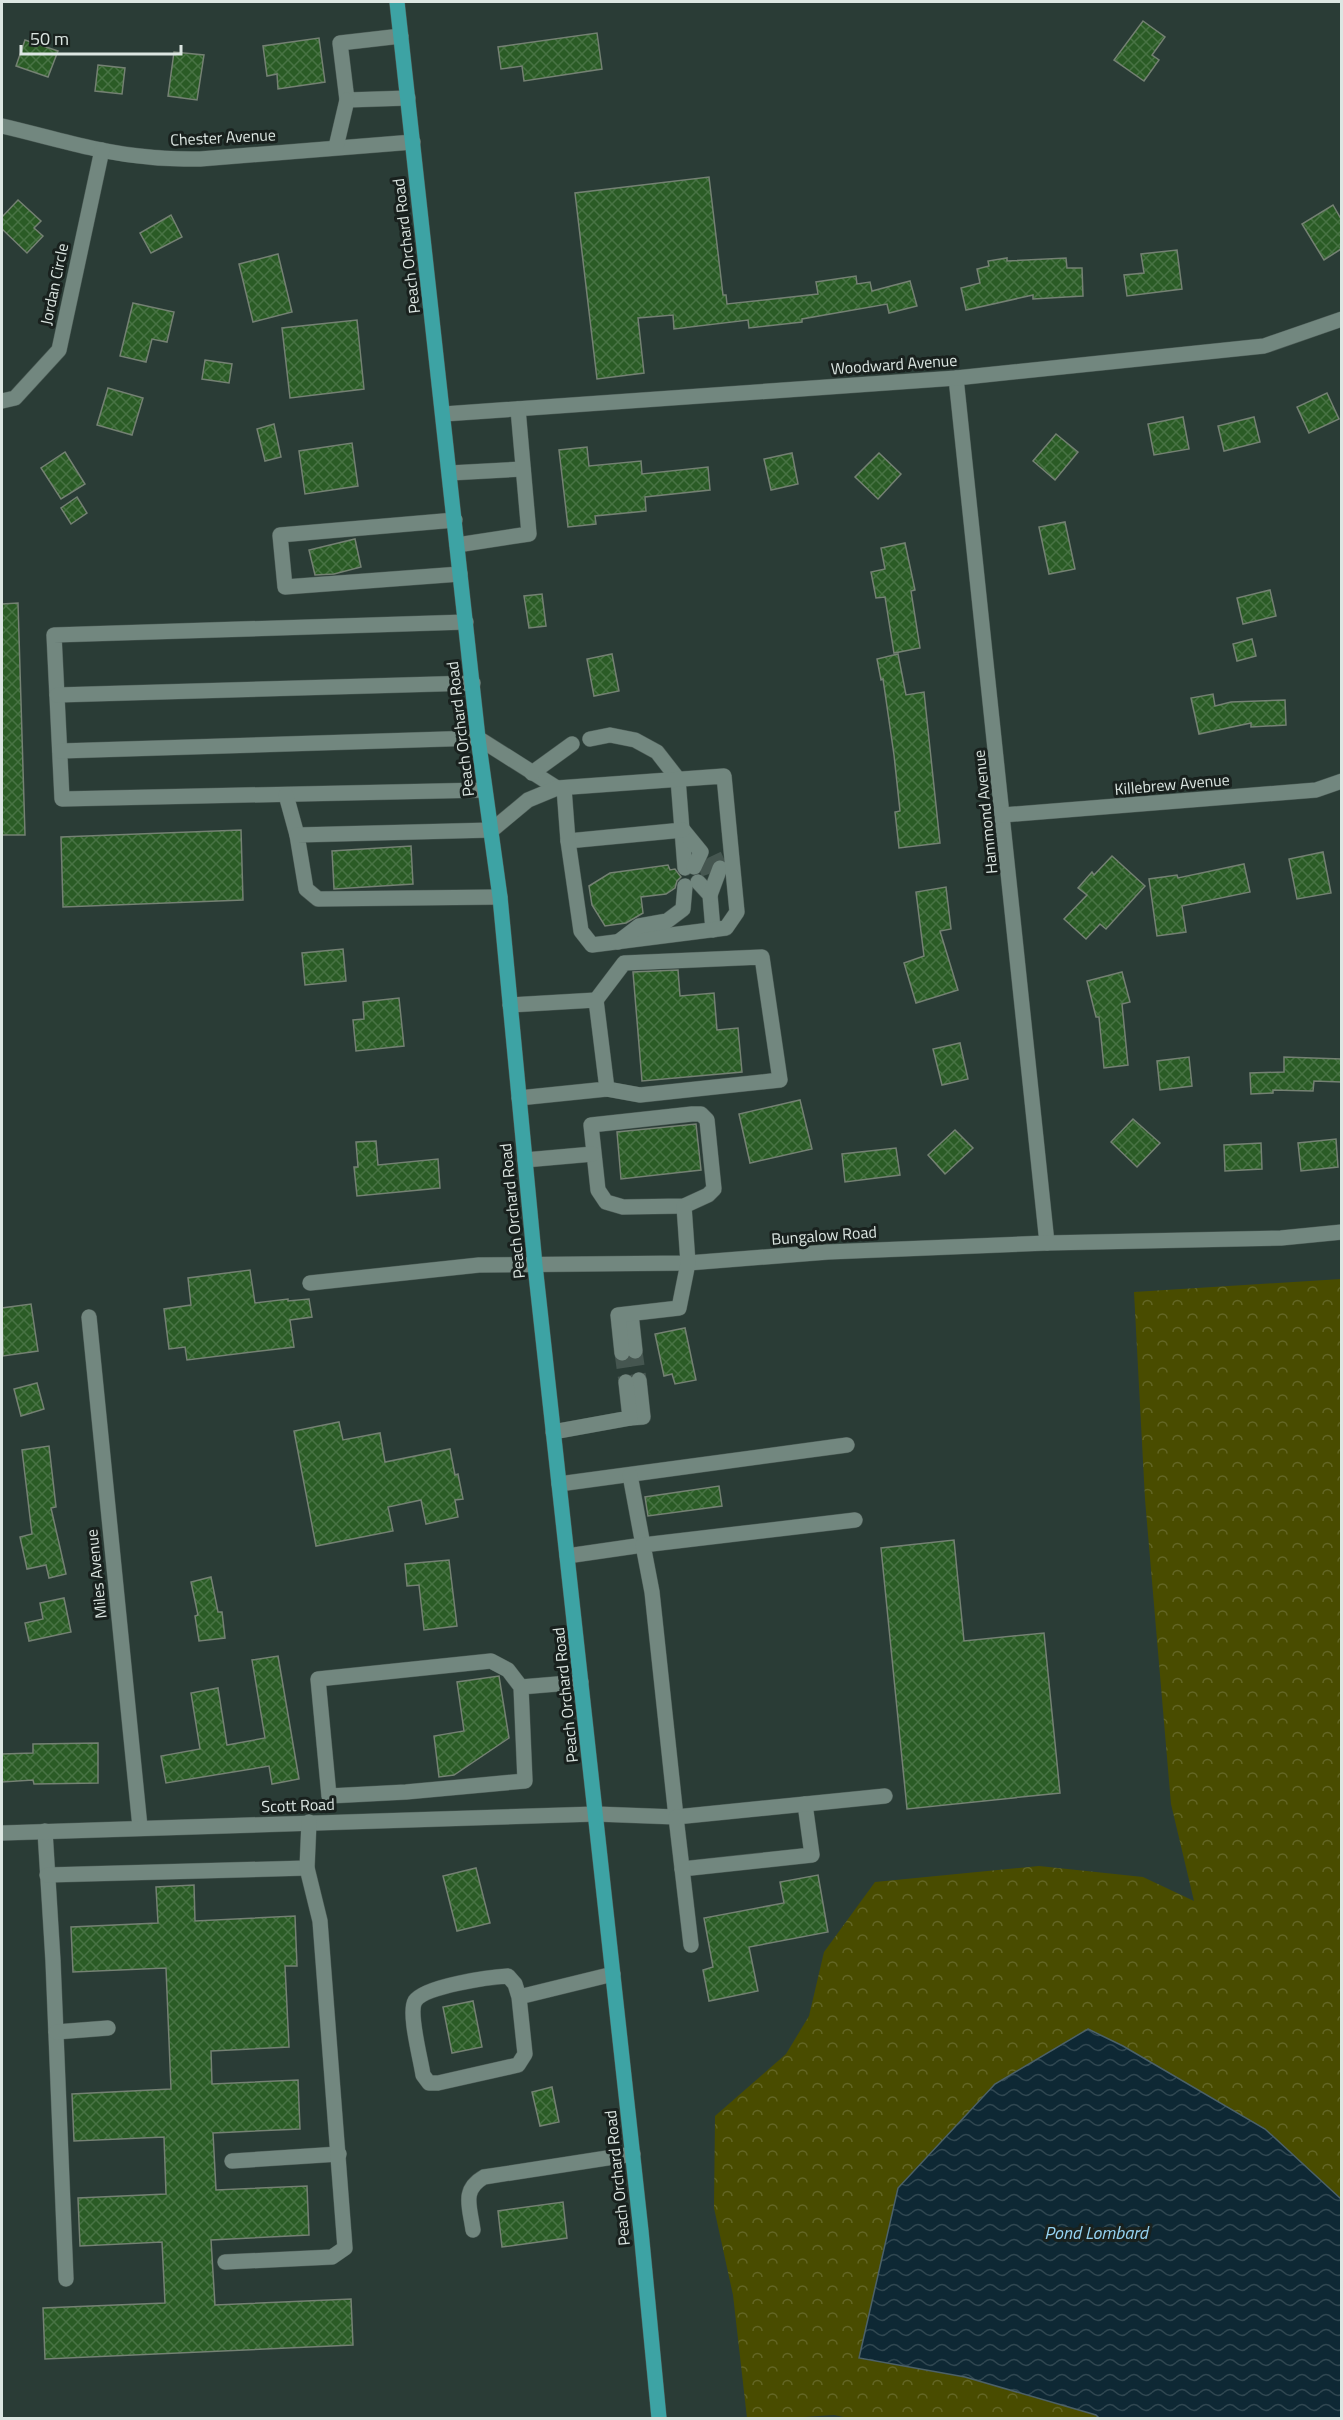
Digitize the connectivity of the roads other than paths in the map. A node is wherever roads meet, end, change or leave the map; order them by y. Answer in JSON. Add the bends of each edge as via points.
{"nodes":[{"id":1,"x":397,"y":2,"type":"edge"},
{"id":2,"x":401,"y":36,"type":"junction"},
{"id":3,"x":408,"y":98,"type":"junction"},
{"id":4,"x":347,"y":100,"type":"junction"},
{"id":5,"x":2,"y":126,"type":"edge"},
{"id":6,"x":413,"y":142,"type":"junction"},
{"id":7,"x":336,"y":147,"type":"junction"},
{"id":8,"x":102,"y":150,"type":"junction"},
{"id":9,"x":1341,"y":319,"type":"edge"},
{"id":10,"x":956,"y":378,"type":"junction"},
{"id":11,"x":2,"y":401,"type":"edge"},
{"id":12,"x":518,"y":409,"type":"junction"},
{"id":13,"x":444,"y":414,"type":"junction"},
{"id":14,"x":523,"y":469,"type":"junction"},
{"id":15,"x":450,"y":473,"type":"junction"},
{"id":16,"x":455,"y":520,"type":"junction"},
{"id":17,"x":457,"y":545,"type":"junction"},
{"id":18,"x":460,"y":574,"type":"junction"},
{"id":19,"x":466,"y":622,"type":"junction"},
{"id":20,"x":473,"y":683,"type":"junction"},
{"id":21,"x":57,"y":695,"type":"junction"},
{"id":22,"x":478,"y":738,"type":"junction"},
{"id":23,"x":590,"y":739,"type":"dead end"},
{"id":24,"x":572,"y":744,"type":"dead end"},
{"id":25,"x":60,"y":751,"type":"junction"},
{"id":26,"x":532,"y":773,"type":"junction"},
{"id":27,"x":678,"y":779,"type":"junction"},
{"id":28,"x":1341,"y":781,"type":"edge"},
{"id":29,"x":560,"y":788,"type":"junction"},
{"id":30,"x":484,"y":790,"type":"junction"},
{"id":31,"x":286,"y":795,"type":"junction"},
{"id":32,"x":1003,"y":815,"type":"junction"},
{"id":33,"x":492,"y":830,"type":"junction"},
{"id":34,"x":683,"y":830,"type":"junction"},
{"id":35,"x":297,"y":835,"type":"junction"},
{"id":36,"x":568,"y":841,"type":"junction"},
{"id":37,"x":701,"y":868,"type":"junction"},
{"id":38,"x":500,"y":897,"type":"junction"},
{"id":39,"x":713,"y":930,"type":"junction"},
{"id":40,"x":618,"y":942,"type":"junction"},
{"id":41,"x":596,"y":1000,"type":"junction"},
{"id":42,"x":510,"y":1005,"type":"junction"},
{"id":43,"x":607,"y":1089,"type":"junction"},
{"id":44,"x":519,"y":1098,"type":"junction"},
{"id":45,"x":593,"y":1154,"type":"junction"},
{"id":46,"x":525,"y":1160,"type":"junction"},
{"id":47,"x":684,"y":1206,"type":"junction"},
{"id":48,"x":1341,"y":1232,"type":"edge"},
{"id":49,"x":1047,"y":1243,"type":"junction"},
{"id":50,"x":687,"y":1263,"type":"junction"},
{"id":51,"x":535,"y":1265,"type":"junction"},
{"id":52,"x":310,"y":1283,"type":"dead end"},
{"id":53,"x":89,"y":1317,"type":"dead end"},
{"id":54,"x":629,"y":1352,"type":"tunnel mouth"},
{"id":55,"x":632,"y":1381,"type":"tunnel mouth"},
{"id":56,"x":553,"y":1432,"type":"junction"},
{"id":57,"x":847,"y":1445,"type":"dead end"},
{"id":58,"x":630,"y":1475,"type":"junction"},
{"id":59,"x":559,"y":1484,"type":"junction"},
{"id":60,"x":855,"y":1520,"type":"dead end"},
{"id":61,"x":643,"y":1545,"type":"junction"},
{"id":62,"x":567,"y":1557,"type":"junction"},
{"id":63,"x":581,"y":1682,"type":"junction"},
{"id":64,"x":520,"y":1688,"type":"junction"},
{"id":65,"x":406,"y":1792,"type":"junction"},
{"id":66,"x":885,"y":1796,"type":"dead end"},
{"id":67,"x":806,"y":1804,"type":"junction"},
{"id":68,"x":596,"y":1814,"type":"junction"},
{"id":69,"x":676,"y":1817,"type":"junction"},
{"id":70,"x":408,"y":1820,"type":"junction"},
{"id":71,"x":309,"y":1822,"type":"junction"},
{"id":72,"x":140,"y":1827,"type":"junction"},
{"id":73,"x":45,"y":1831,"type":"junction"},
{"id":74,"x":2,"y":1833,"type":"edge"},
{"id":75,"x":307,"y":1868,"type":"junction"},
{"id":76,"x":682,"y":1869,"type":"junction"},
{"id":77,"x":47,"y":1875,"type":"junction"},
{"id":78,"x":691,"y":1946,"type":"dead end"},
{"id":79,"x":613,"y":1974,"type":"junction"},
{"id":80,"x":519,"y":1997,"type":"junction"},
{"id":81,"x":108,"y":2028,"type":"dead end"},
{"id":82,"x":56,"y":2032,"type":"junction"},
{"id":83,"x":339,"y":2154,"type":"junction"},
{"id":84,"x":633,"y":2154,"type":"junction"},
{"id":85,"x":232,"y":2161,"type":"dead end"},
{"id":86,"x":472,"y":2230,"type":"dead end"},
{"id":87,"x":225,"y":2262,"type":"dead end"},
{"id":88,"x":66,"y":2279,"type":"dead end"},
{"id":89,"x":659,"y":2418,"type":"edge"}],
"edges":[{"from":1,"to":2,"type":"main road","name":"Peach Orchard Road"},
{"from":2,"to":3,"type":"main road","name":"Peach Orchard Road"},
{"from":2,"to":4,"type":"street","via":[[340,43]]},
{"from":3,"to":4,"type":"street"},
{"from":3,"to":6,"type":"main road","name":"Peach Orchard Road"},
{"from":4,"to":7,"type":"street"},
{"from":5,"to":8,"type":"street","name":"Chester Avenue"},
{"from":6,"to":7,"type":"street","name":"Chester Avenue"},
{"from":6,"to":13,"type":"main road","name":"Peach Orchard Road"},
{"from":7,"to":8,"type":"street","name":"Chester Avenue","via":[[200,159]]},
{"from":8,"to":11,"type":"street","name":"Jordan Circle","via":[[59,350],[15,398]]},
{"from":9,"to":10,"type":"street","name":"Woodward Avenue","via":[[1264,346]]},
{"from":10,"to":12,"type":"street","name":"Woodward Avenue"},
{"from":10,"to":32,"type":"street","name":"Hammond Avenue"},
{"from":12,"to":13,"type":"street","name":"Woodward Avenue"},
{"from":12,"to":14,"type":"street"},
{"from":13,"to":15,"type":"main road","name":"Peach Orchard Road"},
{"from":14,"to":15,"type":"street"},
{"from":14,"to":17,"type":"street","via":[[530,534]]},
{"from":15,"to":16,"type":"main road","name":"Peach Orchard Road"},
{"from":16,"to":17,"type":"main road","name":"Peach Orchard Road"},
{"from":16,"to":18,"type":"street","via":[[279,535],[285,587]]},
{"from":17,"to":18,"type":"main road","name":"Peach Orchard Road"},
{"from":18,"to":19,"type":"main road","name":"Peach Orchard Road"},
{"from":19,"to":20,"type":"main road","name":"Peach Orchard Road"},
{"from":19,"to":21,"type":"street","via":[[54,635]]},
{"from":20,"to":21,"type":"street"},
{"from":20,"to":22,"type":"main road","name":"Peach Orchard Road"},
{"from":21,"to":25,"type":"street"},
{"from":22,"to":25,"type":"street"},
{"from":22,"to":26,"type":"street"},
{"from":22,"to":30,"type":"main road","name":"Peach Orchard Road"},
{"from":23,"to":27,"type":"street","via":[[610,735],[635,740],[657,752]]},
{"from":24,"to":26,"type":"street"},
{"from":25,"to":31,"type":"street","via":[[62,799]]},
{"from":26,"to":29,"type":"street"},
{"from":27,"to":29,"type":"street"},
{"from":27,"to":34,"type":"street"},
{"from":27,"to":39,"type":"street","via":[[724,776],[737,912],[726,928]]},
{"from":28,"to":32,"type":"street","name":"Killebrew Avenue","via":[[1316,790]]},
{"from":29,"to":33,"type":"street","via":[[528,800]]},
{"from":29,"to":36,"type":"street"},
{"from":30,"to":31,"type":"street"},
{"from":30,"to":33,"type":"main road","name":"Peach Orchard Road"},
{"from":31,"to":35,"type":"street"},
{"from":32,"to":49,"type":"street","name":"Hammond Avenue"},
{"from":33,"to":35,"type":"street"},
{"from":33,"to":38,"type":"main road","name":"Peach Orchard Road"},
{"from":34,"to":36,"type":"street"},
{"from":34,"to":37,"type":"street"},
{"from":34,"to":37,"type":"street"},
{"from":35,"to":38,"type":"street","via":[[306,889],[318,899]]},
{"from":36,"to":40,"type":"street","via":[[581,932],[592,945]]},
{"from":37,"to":39,"type":"street","via":[[710,895]]},
{"from":37,"to":40,"type":"street","via":[[683,909],[667,921],[639,926]]},
{"from":38,"to":42,"type":"main road","name":"Peach Orchard Road"},
{"from":39,"to":40,"type":"street"},
{"from":41,"to":42,"type":"street"},
{"from":41,"to":43,"type":"street"},
{"from":41,"to":43,"type":"street","via":[[624,963],[762,957],[780,1080],[640,1095]]},
{"from":42,"to":44,"type":"main road","name":"Peach Orchard Road"},
{"from":43,"to":44,"type":"street"},
{"from":44,"to":46,"type":"main road","name":"Peach Orchard Road"},
{"from":45,"to":46,"type":"street"},
{"from":45,"to":47,"type":"street","via":[[598,1190],[606,1202],[623,1207]]},
{"from":45,"to":47,"type":"street","via":[[591,1125],[701,1114],[707,1120],[714,1189]]},
{"from":46,"to":51,"type":"main road","name":"Peach Orchard Road"},
{"from":47,"to":50,"type":"street"},
{"from":48,"to":49,"type":"street","name":"Bungalow Road","via":[[1281,1238]]},
{"from":49,"to":50,"type":"street","name":"Bungalow Road","via":[[828,1252]]},
{"from":50,"to":51,"type":"street","name":"Bungalow Road"},
{"from":50,"to":54,"type":"street","via":[[679,1308],[618,1315]]},
{"from":51,"to":52,"type":"street","name":"Bungalow Road","via":[[479,1265]]},
{"from":51,"to":56,"type":"main road","name":"Peach Orchard Road"},
{"from":53,"to":72,"type":"street","name":"Miles Avenue"},
{"from":55,"to":56,"type":"street","via":[[643,1417]]},
{"from":56,"to":59,"type":"main road","name":"Peach Orchard Road"},
{"from":57,"to":58,"type":"street"},
{"from":58,"to":59,"type":"street"},
{"from":58,"to":61,"type":"street"},
{"from":59,"to":62,"type":"main road","name":"Peach Orchard Road"},
{"from":60,"to":61,"type":"street"},
{"from":61,"to":62,"type":"street"},
{"from":61,"to":69,"type":"street","via":[[652,1592]]},
{"from":62,"to":63,"type":"main road","name":"Peach Orchard Road"},
{"from":63,"to":64,"type":"street"},
{"from":63,"to":68,"type":"main road","name":"Peach Orchard Road"},
{"from":64,"to":65,"type":"street","via":[[525,1781]]},
{"from":64,"to":65,"type":"street","via":[[508,1670],[491,1661],[318,1679],[329,1796]]},
{"from":65,"to":70,"type":"street"},
{"from":66,"to":67,"type":"street","name":"Scott Road"},
{"from":67,"to":69,"type":"street","name":"Scott Road"},
{"from":67,"to":76,"type":"street","via":[[812,1855]]},
{"from":68,"to":69,"type":"street","name":"Scott Road"},
{"from":68,"to":70,"type":"street","name":"Scott Road"},
{"from":68,"to":79,"type":"main road","name":"Peach Orchard Road"},
{"from":69,"to":76,"type":"street"},
{"from":70,"to":71,"type":"street","name":"Scott Road"},
{"from":71,"to":72,"type":"street","name":"Scott Road"},
{"from":71,"to":75,"type":"street"},
{"from":72,"to":73,"type":"street","name":"Scott Road"},
{"from":73,"to":74,"type":"street","name":"Scott Road"},
{"from":73,"to":77,"type":"street"},
{"from":75,"to":77,"type":"street"},
{"from":75,"to":83,"type":"street","via":[[320,1921]]},
{"from":76,"to":78,"type":"street"},
{"from":77,"to":82,"type":"street"},
{"from":79,"to":80,"type":"street"},
{"from":79,"to":84,"type":"main road","name":"Peach Orchard Road"},
{"from":80,"to":80,"type":"street","via":[[508,1976],[495,1976],[426,1992],[415,2002],[413,2013],[423,2075],[429,2083],[518,2065],[525,2054]]},
{"from":81,"to":82,"type":"street"},
{"from":82,"to":88,"type":"street"},
{"from":83,"to":85,"type":"street"},
{"from":83,"to":87,"type":"street","via":[[345,2248],[332,2257]]},
{"from":84,"to":86,"type":"street","via":[[484,2177],[473,2183],[468,2193]]},
{"from":84,"to":89,"type":"main road","name":"Peach Orchard Road"}]}
